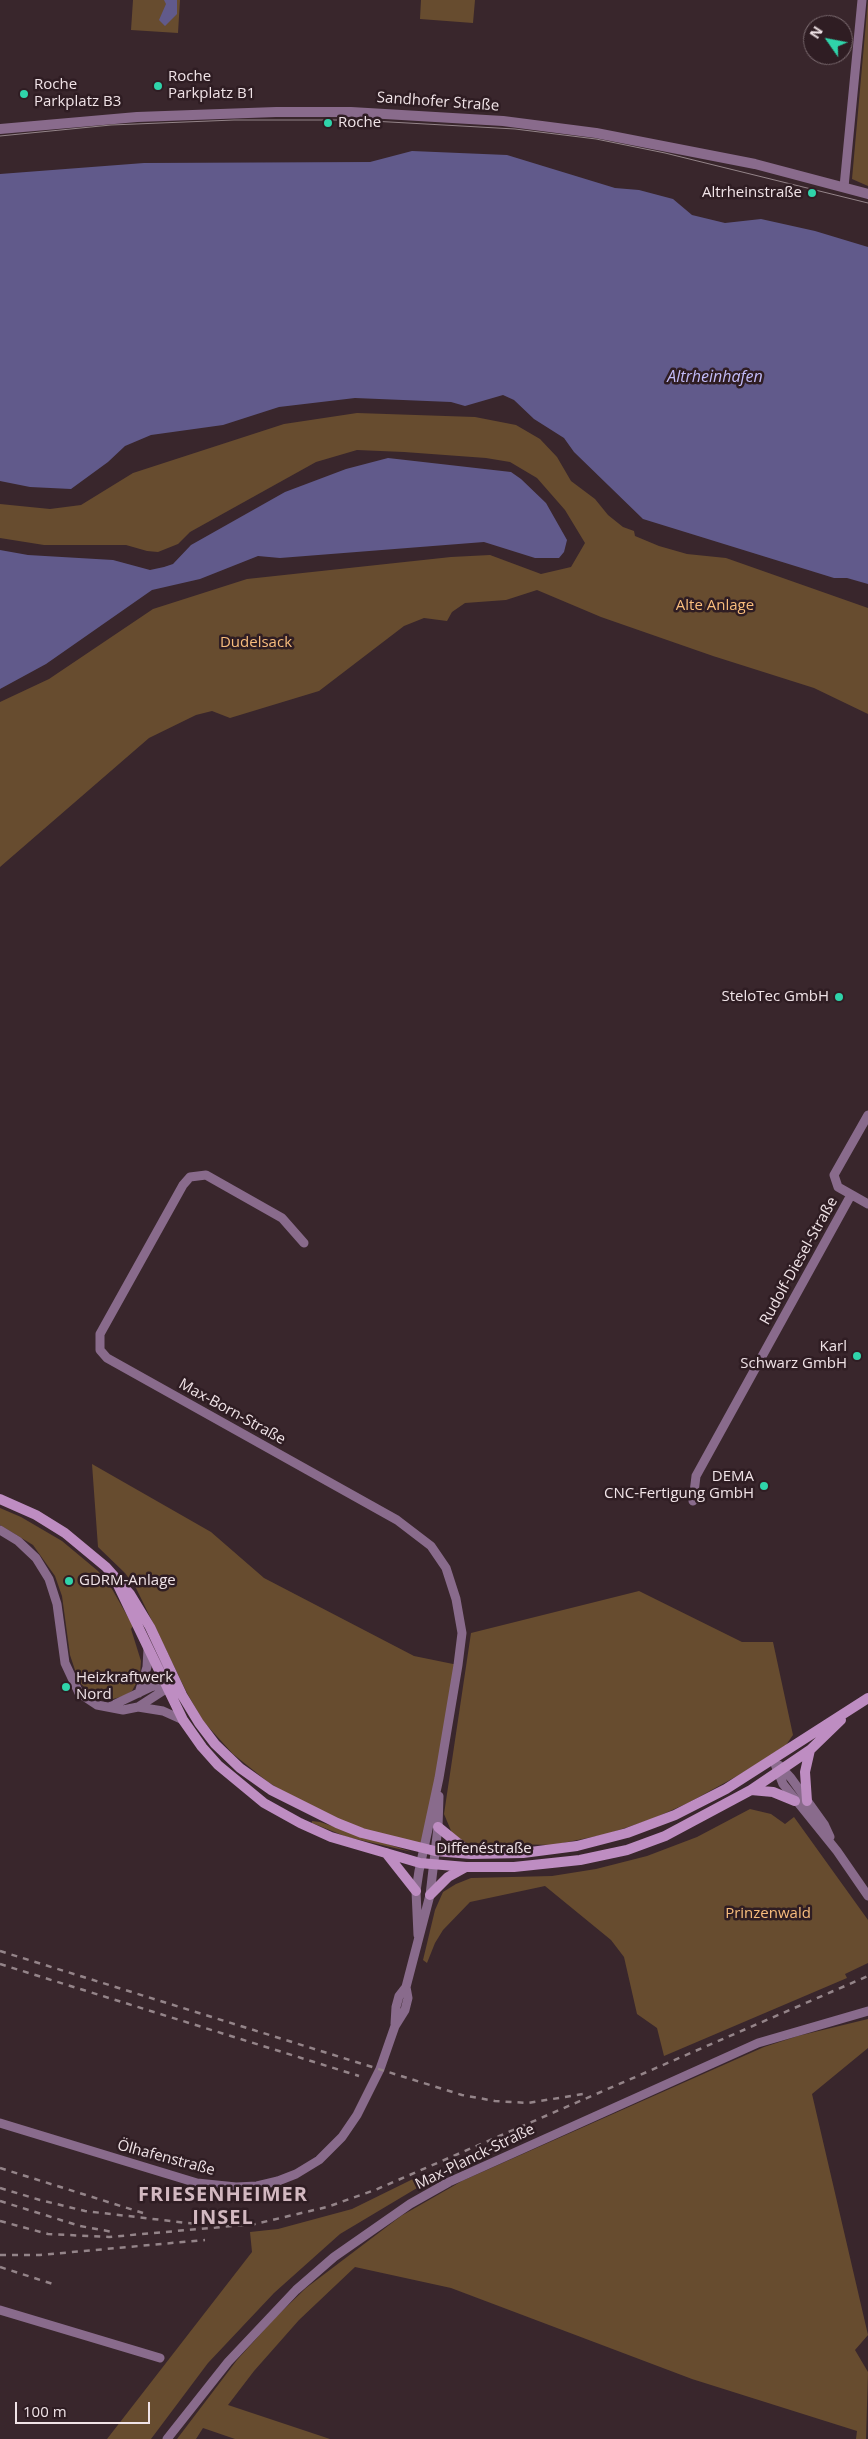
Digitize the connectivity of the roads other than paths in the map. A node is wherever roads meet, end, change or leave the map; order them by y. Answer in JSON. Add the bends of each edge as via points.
{"nodes":[{"id":1,"x":862,"y":0,"type":"edge"},
{"id":2,"x":0,"y":129,"type":"edge"},
{"id":3,"x":844,"y":187,"type":"junction"},
{"id":4,"x":868,"y":194,"type":"edge"},
{"id":5,"x":868,"y":1115,"type":"edge"},
{"id":6,"x":851,"y":1194,"type":"junction"},
{"id":7,"x":868,"y":1204,"type":"edge"},
{"id":8,"x":304,"y":1243,"type":"dead end"},
{"id":9,"x":0,"y":1499,"type":"edge"},
{"id":10,"x":693,"y":1501,"type":"dead end"},
{"id":11,"x":0,"y":1530,"type":"edge"},
{"id":12,"x":117,"y":1582,"type":"junction"},
{"id":13,"x":148,"y":1649,"type":"junction"},
{"id":14,"x":176,"y":1682,"type":"junction"},
{"id":15,"x":165,"y":1686,"type":"junction"},
{"id":16,"x":139,"y":1693,"type":"junction"},
{"id":17,"x":868,"y":1698,"type":"edge"},
{"id":18,"x":108,"y":1707,"type":"junction"},
{"id":19,"x":138,"y":1707,"type":"junction"},
{"id":20,"x":852,"y":1709,"type":"junction"},
{"id":21,"x":183,"y":1720,"type":"junction"},
{"id":22,"x":810,"y":1750,"type":"junction"},
{"id":23,"x":773,"y":1759,"type":"junction"},
{"id":24,"x":780,"y":1770,"type":"junction"},
{"id":25,"x":439,"y":1778,"type":"junction"},
{"id":26,"x":751,"y":1790,"type":"junction"},
{"id":27,"x":795,"y":1801,"type":"junction"},
{"id":28,"x":807,"y":1801,"type":"junction"},
{"id":29,"x":438,"y":1827,"type":"junction"},
{"id":30,"x":424,"y":1848,"type":"junction"},
{"id":31,"x":435,"y":1851,"type":"junction"},
{"id":32,"x":837,"y":1851,"type":"junction"},
{"id":33,"x":385,"y":1852,"type":"junction"},
{"id":34,"x":471,"y":1854,"type":"junction"},
{"id":35,"x":420,"y":1863,"type":"junction"},
{"id":36,"x":434,"y":1864,"type":"junction"},
{"id":37,"x":466,"y":1866,"type":"junction"},
{"id":38,"x":416,"y":1891,"type":"junction"},
{"id":39,"x":430,"y":1895,"type":"junction"},
{"id":40,"x":868,"y":1896,"type":"edge"},
{"id":41,"x":418,"y":1935,"type":"junction"},
{"id":42,"x":868,"y":2011,"type":"edge"},
{"id":43,"x":0,"y":2123,"type":"edge"},
{"id":44,"x":0,"y":2310,"type":"edge"},
{"id":45,"x":160,"y":2358,"type":"dead end"},
{"id":46,"x":167,"y":2439,"type":"edge"}],
"edges":[{"from":1,"to":3,"type":"street"},
{"from":2,"to":3,"type":"street","name":"Sandhofer Straße","via":[[137,117],[276,112],[422,116],[596,133],[755,164]]},
{"from":3,"to":4,"type":"street","name":"Sandhofer Straße"},
{"from":5,"to":6,"type":"street","name":"Rudolf-Diesel-Straße","via":[[834,1175],[838,1187]]},
{"from":6,"to":7,"type":"street","name":"Rudolf-Diesel-Straße"},
{"from":6,"to":10,"type":"street","name":"Rudolf-Diesel-Straße","via":[[696,1476]]},
{"from":8,"to":25,"type":"street","name":"Max-Born-Straße","via":[[274,1213],[206,1175],[190,1177],[100,1334],[100,1350],[107,1358],[397,1520],[436,1553],[448,1574],[462,1633]]},
{"from":9,"to":12,"type":"main road","name":"Diffenéstraße","via":[[36,1515],[65,1533],[106,1567]]},
{"from":11,"to":18,"type":"street","via":[[36,1558],[50,1579],[57,1604],[65,1664],[72,1682],[87,1700]]},
{"from":12,"to":13,"type":"main road","name":"Diffenéstraße"},
{"from":12,"to":14,"type":"main road","name":"Diffenéstraße","via":[[130,1594],[150,1627]]},
{"from":13,"to":15,"type":"main road","name":"Diffenéstraße"},
{"from":13,"to":16,"type":"street","via":[[147,1667]]},
{"from":14,"to":15,"type":"street"},
{"from":14,"to":30,"type":"main road","name":"Diffenéstraße","via":[[215,1744],[240,1768],[271,1790],[336,1824]]},
{"from":15,"to":16,"type":"street"},
{"from":15,"to":19,"type":"street"},
{"from":15,"to":21,"type":"main road","name":"Diffenéstraße"},
{"from":16,"to":18,"type":"street"},
{"from":17,"to":20,"type":"main road","name":"Diffenéstraße"},
{"from":18,"to":19,"type":"street","via":[[123,1710]]},
{"from":19,"to":21,"type":"street","via":[[163,1711]]},
{"from":20,"to":22,"type":"main road","name":"Diffenéstraße"},
{"from":20,"to":23,"type":"main road","name":"Diffenéstraße"},
{"from":21,"to":33,"type":"main road","name":"Diffenéstraße","via":[[218,1764],[264,1802],[331,1837]]},
{"from":22,"to":24,"type":"main road","name":"Diffenéstraße"},
{"from":22,"to":28,"type":"main road","via":[[805,1772]]},
{"from":23,"to":24,"type":"street"},
{"from":23,"to":34,"type":"main road","name":"Diffenéstraße","via":[[726,1789],[675,1815],[627,1833],[577,1846],[523,1853]]},
{"from":24,"to":26,"type":"main road","name":"Diffenéstraße"},
{"from":24,"to":27,"type":"street","via":[[783,1784]]},
{"from":24,"to":28,"type":"street"},
{"from":25,"to":29,"type":"street","name":"Max-Born-Straße"},
{"from":25,"to":30,"type":"street","name":"Max-Born-Straße"},
{"from":26,"to":27,"type":"main road","via":[[773,1792]]},
{"from":26,"to":37,"type":"main road","name":"Diffenéstraße","via":[[665,1836],[627,1850],[580,1860],[514,1867]]},
{"from":27,"to":32,"type":"street"},
{"from":28,"to":32,"type":"street","via":[[824,1824]]},
{"from":29,"to":31,"type":"street","name":"Max-Born-Straße"},
{"from":29,"to":34,"type":"main road"},
{"from":30,"to":31,"type":"main road","name":"Diffenéstraße"},
{"from":30,"to":35,"type":"street","name":"Ölhafenstraße"},
{"from":31,"to":34,"type":"main road","name":"Diffenéstraße"},
{"from":31,"to":36,"type":"street","name":"Max-Born-Straße"},
{"from":32,"to":40,"type":"street"},
{"from":33,"to":35,"type":"main road","name":"Diffenéstraße"},
{"from":33,"to":38,"type":"main road"},
{"from":35,"to":36,"type":"main road","name":"Diffenéstraße"},
{"from":35,"to":38,"type":"street","name":"Ölhafenstraße"},
{"from":36,"to":37,"type":"main road","name":"Diffenéstraße"},
{"from":36,"to":39,"type":"street","name":"Ölhafenstraße"},
{"from":37,"to":39,"type":"main road","via":[[448,1877]]},
{"from":38,"to":41,"type":"street","name":"Ölhafenstraße"},
{"from":39,"to":41,"type":"street","name":"Ölhafenstraße"},
{"from":41,"to":43,"type":"street","name":"Ölhafenstraße","via":[[406,1988],[399,1996],[395,2026],[368,2095],[342,2137],[319,2160],[296,2174],[257,2186],[197,2183]]},
{"from":42,"to":46,"type":"street","name":"Max-Planck-Straße","via":[[758,2043],[449,2182],[410,2204],[334,2257],[296,2290],[228,2362]]},
{"from":44,"to":45,"type":"street"}]}
